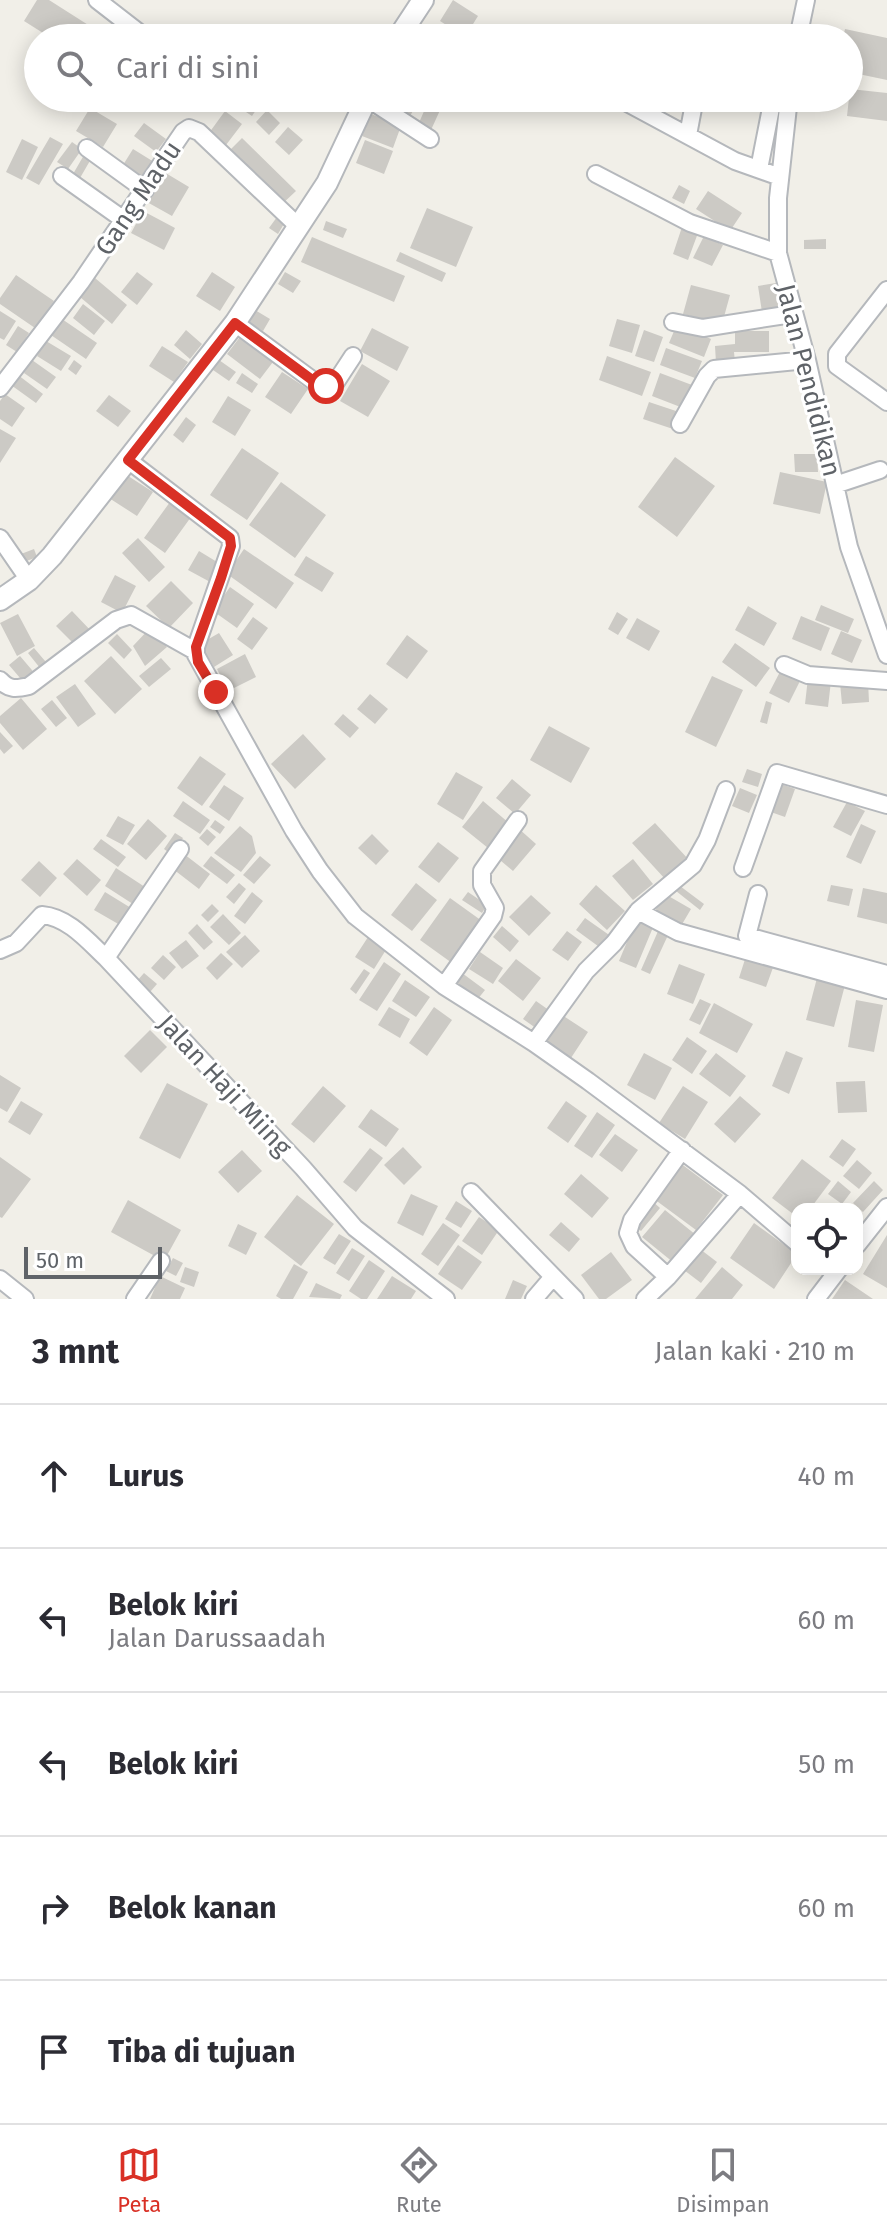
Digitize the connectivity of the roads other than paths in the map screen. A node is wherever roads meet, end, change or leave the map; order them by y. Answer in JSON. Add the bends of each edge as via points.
{"nodes":[{"id":1,"x":97,"y":0,"type":"edge"},
{"id":2,"x":423,"y":0,"type":"edge"},
{"id":3,"x":806,"y":0,"type":"edge"},
{"id":4,"x":128,"y":24,"type":"edge"},
{"id":5,"x":407,"y":24,"type":"edge"},
{"id":6,"x":801,"y":24,"type":"edge"},
{"id":7,"x":360,"y":112,"type":"edge"},
{"id":8,"x":389,"y":112,"type":"edge"},
{"id":9,"x":648,"y":112,"type":"edge"},
{"id":10,"x":692,"y":112,"type":"edge"},
{"id":11,"x":770,"y":112,"type":"edge"},
{"id":12,"x":787,"y":112,"type":"edge"},
{"id":13,"x":688,"y":135,"type":"junction"},
{"id":14,"x":430,"y":139,"type":"dead end"},
{"id":15,"x":87,"y":148,"type":"dead end"},
{"id":16,"x":759,"y":169,"type":"junction"},
{"id":17,"x":596,"y":174,"type":"dead end"},
{"id":18,"x":62,"y":176,"type":"dead end"},
{"id":19,"x":780,"y":177,"type":"junction"},
{"id":20,"x":145,"y":190,"type":"junction"},
{"id":21,"x":124,"y":220,"type":"junction"},
{"id":22,"x":299,"y":227,"type":"junction"},
{"id":23,"x":778,"y":253,"type":"junction"},
{"id":24,"x":887,"y":290,"type":"edge"},
{"id":25,"x":792,"y":314,"type":"junction"},
{"id":26,"x":673,"y":322,"type":"dead end"},
{"id":27,"x":235,"y":323,"type":"junction"},
{"id":28,"x":353,"y":356,"type":"dead end"},
{"id":29,"x":807,"y":360,"type":"junction"},
{"id":30,"x":0,"y":388,"type":"edge"},
{"id":31,"x":887,"y":402,"type":"edge"},
{"id":32,"x":680,"y":424,"type":"dead end"},
{"id":33,"x":128,"y":460,"type":"junction"},
{"id":34,"x":884,"y":461,"type":"edge"},
{"id":35,"x":835,"y":485,"type":"junction"},
{"id":36,"x":0,"y":538,"type":"edge"},
{"id":37,"x":29,"y":580,"type":"junction"},
{"id":38,"x":0,"y":600,"type":"edge"},
{"id":39,"x":884,"y":633,"type":"edge"},
{"id":40,"x":195,"y":651,"type":"junction"},
{"id":41,"x":887,"y":655,"type":"edge"},
{"id":42,"x":784,"y":665,"type":"dead end"},
{"id":43,"x":0,"y":680,"type":"edge"},
{"id":44,"x":887,"y":681,"type":"edge"},
{"id":45,"x":726,"y":790,"type":"dead end"},
{"id":46,"x":887,"y":805,"type":"edge"},
{"id":47,"x":518,"y":820,"type":"dead end"},
{"id":48,"x":180,"y":849,"type":"dead end"},
{"id":49,"x":743,"y":868,"type":"dead end"},
{"id":50,"x":758,"y":894,"type":"dead end"},
{"id":51,"x":638,"y":911,"type":"junction"},
{"id":52,"x":0,"y":950,"type":"edge"},
{"id":53,"x":106,"y":958,"type":"junction"},
{"id":54,"x":887,"y":974,"type":"edge"},
{"id":55,"x":444,"y":986,"type":"junction"},
{"id":56,"x":887,"y":990,"type":"edge"},
{"id":57,"x":534,"y":1043,"type":"junction"},
{"id":58,"x":682,"y":1150,"type":"junction"},
{"id":59,"x":471,"y":1192,"type":"dead end"},
{"id":60,"x":740,"y":1194,"type":"junction"},
{"id":61,"x":887,"y":1207,"type":"edge"},
{"id":62,"x":863,"y":1237,"type":"edge"},
{"id":63,"x":791,"y":1238,"type":"edge"},
{"id":64,"x":161,"y":1261,"type":"dead end"},
{"id":65,"x":831,"y":1275,"type":"edge"},
{"id":66,"x":668,"y":1277,"type":"junction"},
{"id":67,"x":552,"y":1278,"type":"junction"},
{"id":68,"x":0,"y":1279,"type":"edge"},
{"id":69,"x":25,"y":1299,"type":"edge"},
{"id":70,"x":135,"y":1299,"type":"edge"},
{"id":71,"x":446,"y":1299,"type":"edge"},
{"id":72,"x":534,"y":1299,"type":"edge"},
{"id":73,"x":575,"y":1299,"type":"edge"},
{"id":74,"x":645,"y":1299,"type":"edge"},
{"id":75,"x":816,"y":1299,"type":"edge"}],
"edges":[{"from":1,"to":4,"type":"street"},
{"from":2,"to":5,"type":"street"},
{"from":3,"to":6,"type":"street"},
{"from":7,"to":22,"type":"street"},
{"from":8,"to":14,"type":"street"},
{"from":9,"to":13,"type":"street"},
{"from":10,"to":13,"type":"street"},
{"from":11,"to":16,"type":"street"},
{"from":12,"to":19,"type":"street","name":"Jalan Pendidikan"},
{"from":13,"to":16,"type":"street"},
{"from":15,"to":20,"type":"street"},
{"from":16,"to":19,"type":"street"},
{"from":17,"to":23,"type":"street","via":[[681,219]]},
{"from":18,"to":21,"type":"street"},
{"from":19,"to":23,"type":"street","name":"Jalan Pendidikan"},
{"from":20,"to":21,"type":"street","name":"Gang Madu"},
{"from":20,"to":22,"type":"street","name":"Gang Madu","via":[[189,128]]},
{"from":21,"to":30,"type":"street","name":"Gang Madu"},
{"from":22,"to":27,"type":"street"},
{"from":23,"to":25,"type":"street","name":"Jalan Pendidikan"},
{"from":24,"to":31,"type":"street","via":[[837,354],[837,366]]},
{"from":25,"to":26,"type":"street","via":[[703,328]]},
{"from":25,"to":29,"type":"street","name":"Jalan Pendidikan"},
{"from":27,"to":28,"type":"street","via":[[326,386],[339,380]]},
{"from":27,"to":33,"type":"street"},
{"from":29,"to":32,"type":"street","via":[[714,369]]},
{"from":29,"to":35,"type":"street","name":"Jalan Pendidikan"},
{"from":33,"to":37,"type":"street"},
{"from":33,"to":40,"type":"street","via":[[230,538]]},
{"from":34,"to":35,"type":"street"},
{"from":35,"to":39,"type":"street","name":"Jalan Pendidikan","via":[[849,547]]},
{"from":36,"to":37,"type":"street"},
{"from":37,"to":38,"type":"street"},
{"from":39,"to":41,"type":"street","name":"Jalan Pendidikan"},
{"from":40,"to":43,"type":"street","via":[[131,615],[116,620],[29,686],[15,689]]},
{"from":40,"to":55,"type":"street","via":[[320,871],[364,923]]},
{"from":42,"to":44,"type":"street","via":[[808,675]]},
{"from":45,"to":51,"type":"street","via":[[693,865]]},
{"from":46,"to":49,"type":"street","via":[[777,773]]},
{"from":47,"to":55,"type":"street","via":[[482,871],[493,916]]},
{"from":48,"to":53,"type":"street"},
{"from":50,"to":54,"type":"street","via":[[747,936]]},
{"from":51,"to":56,"type":"street","via":[[678,932]]},
{"from":51,"to":57,"type":"street"},
{"from":52,"to":53,"type":"street","name":"Jalan Haji Miing","via":[[16,943],[42,915],[77,930]]},
{"from":53,"to":71,"type":"street","name":"Jalan Haji Miing","via":[[355,1228]]},
{"from":55,"to":57,"type":"street"},
{"from":57,"to":58,"type":"street"},
{"from":58,"to":60,"type":"street"},
{"from":58,"to":66,"type":"street","via":[[628,1233],[634,1246]]},
{"from":59,"to":67,"type":"street"},
{"from":60,"to":63,"type":"street"},
{"from":60,"to":66,"type":"street"},
{"from":61,"to":62,"type":"street"},
{"from":64,"to":70,"type":"street"},
{"from":65,"to":75,"type":"street"},
{"from":66,"to":74,"type":"street"},
{"from":67,"to":72,"type":"street"},
{"from":67,"to":73,"type":"street"},
{"from":68,"to":69,"type":"street"}]}
